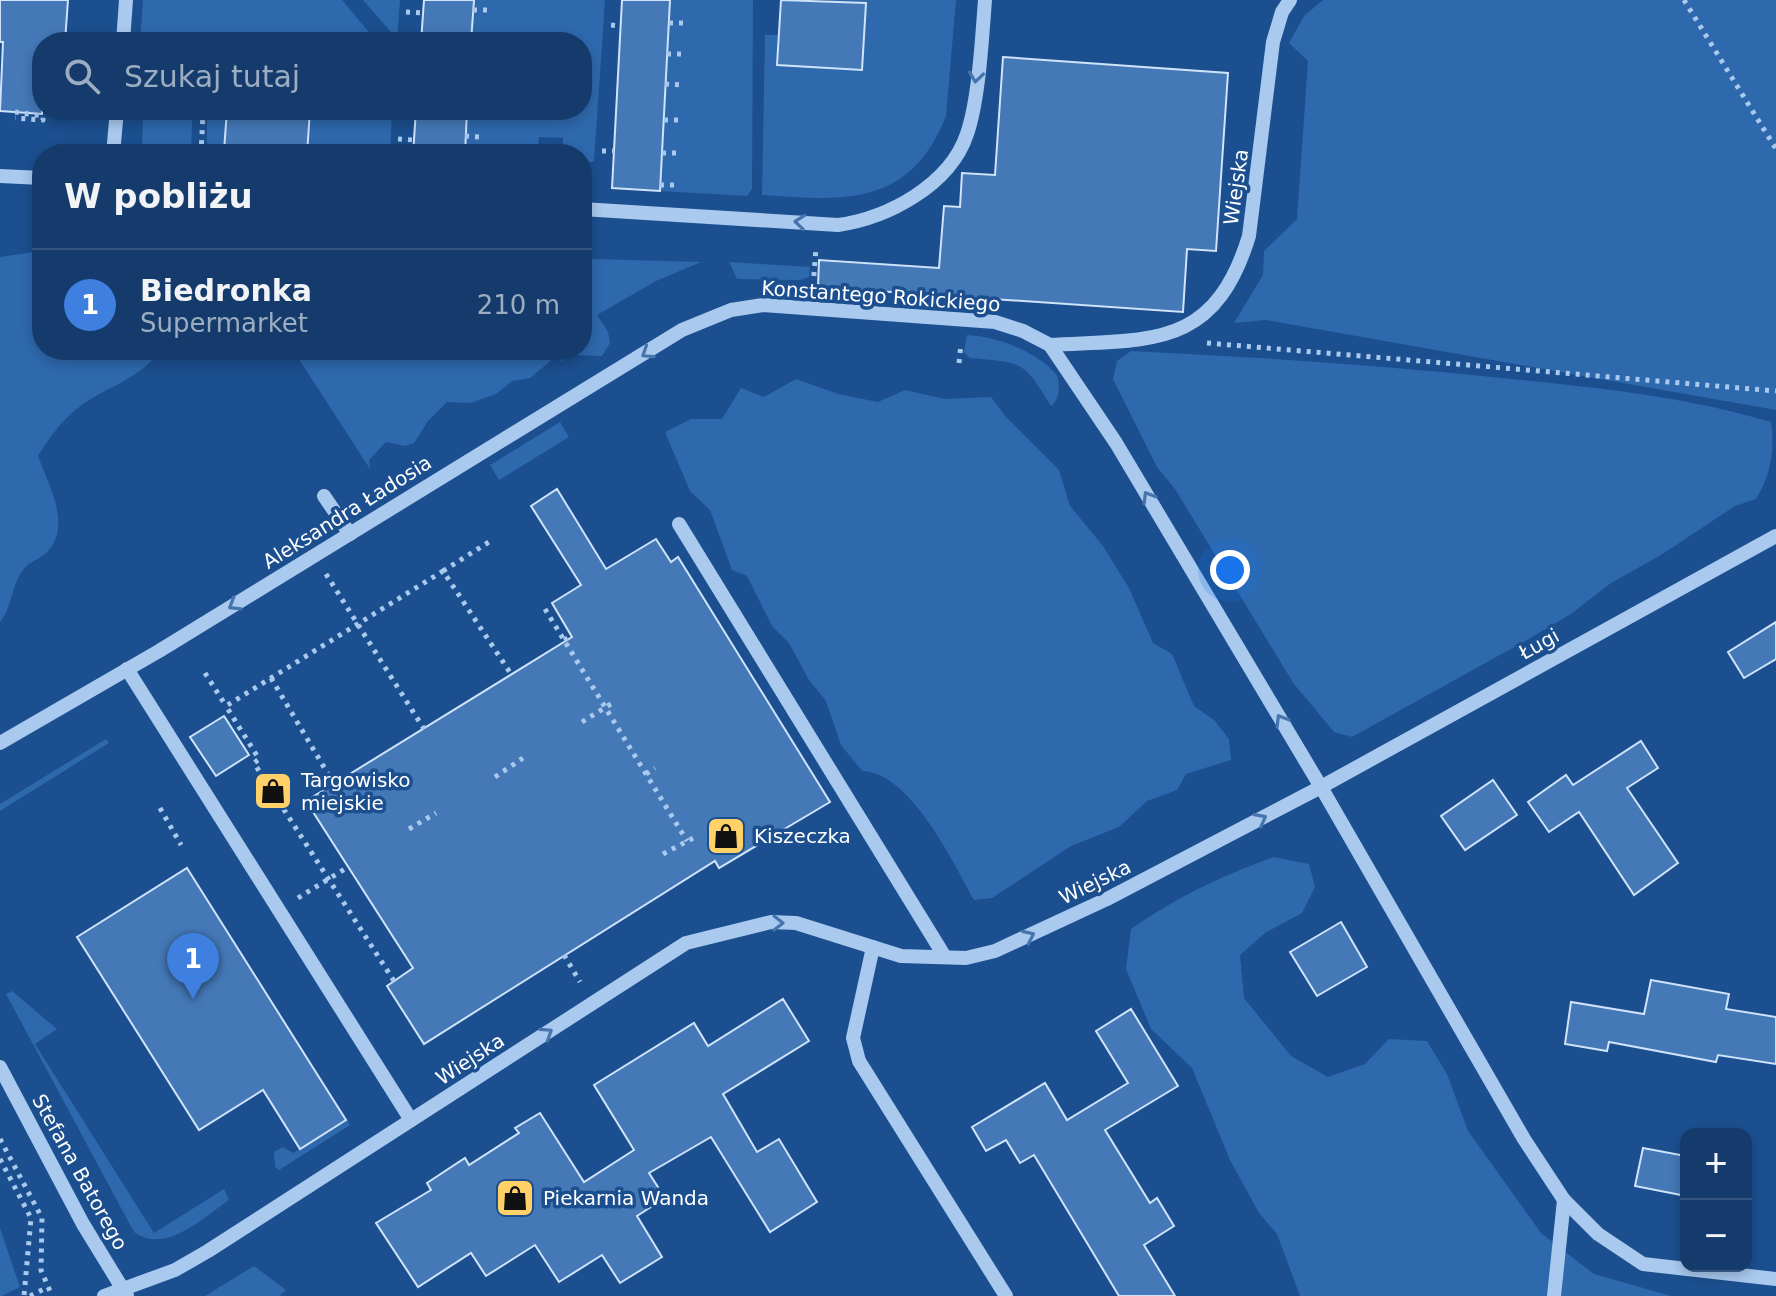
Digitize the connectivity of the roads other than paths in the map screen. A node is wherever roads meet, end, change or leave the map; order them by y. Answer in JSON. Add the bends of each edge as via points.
{"nodes":[{"id":1,"x":126,"y":0,"type":"edge"},
{"id":2,"x":985,"y":0,"type":"edge"},
{"id":3,"x":1290,"y":0,"type":"edge"},
{"id":4,"x":124,"y":32,"type":"edge"},
{"id":5,"x":116,"y":120,"type":"edge"},
{"id":6,"x":114,"y":144,"type":"edge"},
{"id":7,"x":0,"y":176,"type":"edge"},
{"id":8,"x":32,"y":178,"type":"edge"},
{"id":9,"x":592,"y":210,"type":"edge"},
{"id":10,"x":715,"y":315,"type":"joint"},
{"id":11,"x":1050,"y":345,"type":"junction"},
{"id":12,"x":324,"y":496,"type":"dead end"},
{"id":13,"x":679,"y":524,"type":"dead end"},
{"id":14,"x":350,"y":534,"type":"junction"},
{"id":15,"x":1776,"y":536,"type":"edge"},
{"id":16,"x":127,"y":669,"type":"junction"},
{"id":17,"x":0,"y":743,"type":"edge"},
{"id":18,"x":1321,"y":787,"type":"junction"},
{"id":19,"x":873,"y":947,"type":"junction"},
{"id":20,"x":945,"y":957,"type":"junction"},
{"id":21,"x":0,"y":1067,"type":"edge"},
{"id":22,"x":411,"y":1120,"type":"junction"},
{"id":23,"x":1564,"y":1200,"type":"junction"},
{"id":24,"x":1776,"y":1279,"type":"edge"},
{"id":25,"x":125,"y":1293,"type":"edge"},
{"id":26,"x":104,"y":1296,"type":"edge"},
{"id":27,"x":1006,"y":1296,"type":"edge"},
{"id":28,"x":1554,"y":1296,"type":"edge"}],
"edges":[{"from":1,"to":4,"type":"street"},
{"from":2,"to":9,"type":"street","one_way":true,"via":[[967,134],[948,164],[906,202],[861,222],[838,225]]},
{"from":3,"to":11,"type":"street","name":"Wiejska","via":[[1273,42],[1258,176],[1242,259],[1212,309],[1191,325],[1154,339]]},
{"from":5,"to":6,"type":"street"},
{"from":7,"to":8,"type":"street"},
{"from":10,"to":11,"type":"street","name":"Konstantego Rokickiego","via":[[763,305],[964,319],[995,322]]},
{"from":10,"to":14,"type":"street","name":"Aleksandra Ładosia","one_way":true,"via":[[682,330]]},
{"from":18,"to":11,"type":"street","one_way":true,"via":[[1116,443]]},
{"from":12,"to":14,"type":"street"},
{"from":13,"to":20,"type":"street"},
{"from":14,"to":16,"type":"street","name":"Aleksandra Ładosia","one_way":true},
{"from":15,"to":18,"type":"street","name":"Ługi"},
{"from":16,"to":17,"type":"street","name":"Aleksandra Ładosia"},
{"from":16,"to":22,"type":"street"},
{"from":20,"to":18,"type":"street","name":"Wiejska","one_way":true,"via":[[966,958],[1022,939]]},
{"from":18,"to":23,"type":"street"},
{"from":19,"to":20,"type":"street","name":"Wiejska","via":[[901,956]]},
{"from":22,"to":19,"type":"street","name":"Wiejska","one_way":true,"via":[[686,943],[771,922],[796,923]]},
{"from":19,"to":27,"type":"street","via":[[853,1038],[859,1061]]},
{"from":21,"to":25,"type":"street","name":"Stefana Batorego"},
{"from":22,"to":25,"type":"street","name":"Wiejska","via":[[208,1251]]},
{"from":23,"to":24,"type":"street","via":[[1598,1234],[1643,1264]]},
{"from":23,"to":28,"type":"street"},
{"from":25,"to":26,"type":"street","name":"Wiejska"}]}
